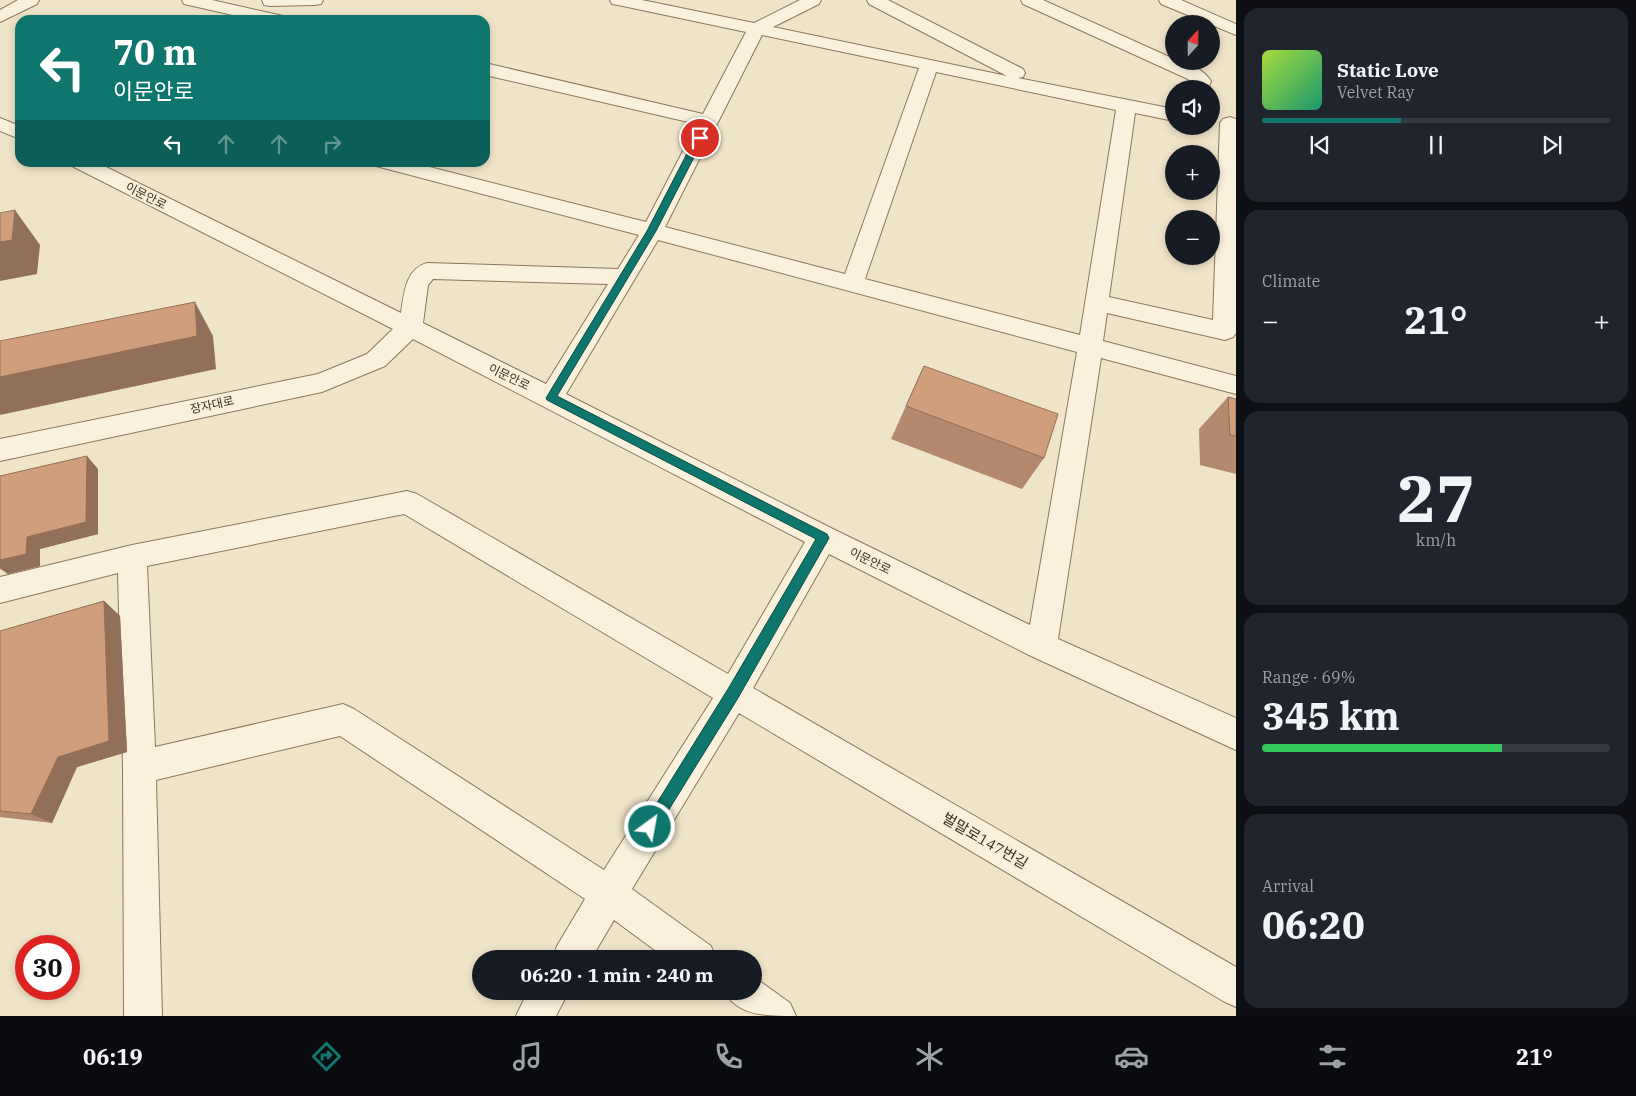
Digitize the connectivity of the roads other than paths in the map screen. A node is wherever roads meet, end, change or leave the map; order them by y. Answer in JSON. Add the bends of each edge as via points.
{"nodes":[{"id":1,"x":32,"y":0,"type":"edge"},
{"id":2,"x":190,"y":0,"type":"edge"},
{"id":3,"x":315,"y":0,"type":"edge"},
{"id":4,"x":618,"y":0,"type":"edge"},
{"id":5,"x":813,"y":0,"type":"edge"},
{"id":6,"x":875,"y":0,"type":"edge"},
{"id":7,"x":1029,"y":0,"type":"edge"},
{"id":8,"x":1167,"y":0,"type":"edge"},
{"id":9,"x":271,"y":1,"type":"edge"},
{"id":10,"x":245,"y":15,"type":"edge"},
{"id":11,"x":254,"y":15,"type":"edge"},
{"id":12,"x":0,"y":17,"type":"edge"},
{"id":13,"x":1231,"y":23,"type":"edge"},
{"id":14,"x":756,"y":29,"type":"junction"},
{"id":15,"x":930,"y":64,"type":"junction"},
{"id":16,"x":490,"y":69,"type":"edge"},
{"id":17,"x":1201,"y":80,"type":"edge"},
{"id":18,"x":1046,"y":89,"type":"junction"},
{"id":19,"x":1126,"y":106,"type":"junction"},
{"id":20,"x":1165,"y":111,"type":"edge"},
{"id":21,"x":709,"y":121,"type":"junction"},
{"id":22,"x":1226,"y":123,"type":"edge"},
{"id":23,"x":0,"y":124,"type":"edge"},
{"id":24,"x":15,"y":131,"type":"edge"},
{"id":25,"x":92,"y":167,"type":"edge"},
{"id":26,"x":403,"y":167,"type":"edge"},
{"id":27,"x":652,"y":231,"type":"junction"},
{"id":28,"x":1231,"y":263,"type":"edge"},
{"id":29,"x":624,"y":277,"type":"junction"},
{"id":30,"x":852,"y":285,"type":"junction"},
{"id":31,"x":1097,"y":302,"type":"junction"},
{"id":32,"x":410,"y":328,"type":"junction"},
{"id":33,"x":1090,"y":348,"type":"junction"},
{"id":34,"x":1236,"y":385,"type":"edge"},
{"id":35,"x":551,"y":398,"type":"junction"},
{"id":36,"x":0,"y":450,"type":"edge"},
{"id":37,"x":823,"y":538,"type":"junction"},
{"id":38,"x":132,"y":557,"type":"junction"},
{"id":39,"x":0,"y":590,"type":"edge"},
{"id":40,"x":1042,"y":646,"type":"junction"},
{"id":41,"x":733,"y":694,"type":"junction"},
{"id":42,"x":1236,"y":734,"type":"edge"},
{"id":43,"x":139,"y":767,"type":"junction"},
{"id":44,"x":609,"y":894,"type":"junction"},
{"id":45,"x":575,"y":950,"type":"edge"},
{"id":46,"x":686,"y":950,"type":"edge"},
{"id":47,"x":1236,"y":988,"type":"edge"},
{"id":48,"x":545,"y":1000,"type":"edge"},
{"id":49,"x":755,"y":1000,"type":"edge"},
{"id":50,"x":143,"y":1016,"type":"edge"},
{"id":51,"x":535,"y":1016,"type":"edge"},
{"id":52,"x":777,"y":1016,"type":"edge"}],
"edges":[{"from":1,"to":12,"type":"street"},
{"from":2,"to":10,"type":"street"},
{"from":3,"to":9,"type":"street"},
{"from":4,"to":14,"type":"street"},
{"from":5,"to":14,"type":"street"},
{"from":6,"to":18,"type":"street"},
{"from":7,"to":17,"type":"street"},
{"from":8,"to":13,"type":"street"},
{"from":9,"to":11,"type":"street"},
{"from":14,"to":15,"type":"street"},
{"from":14,"to":21,"type":"street"},
{"from":15,"to":18,"type":"street"},
{"from":15,"to":30,"type":"street"},
{"from":16,"to":21,"type":"street"},
{"from":18,"to":19,"type":"street"},
{"from":19,"to":20,"type":"street"},
{"from":19,"to":31,"type":"street"},
{"from":21,"to":27,"type":"street"},
{"from":22,"to":28,"type":"street"},
{"from":23,"to":24,"type":"street"},
{"from":25,"to":32,"type":"street","name":"이문안로"},
{"from":26,"to":27,"type":"street"},
{"from":27,"to":29,"type":"street"},
{"from":27,"to":30,"type":"street"},
{"from":28,"to":31,"type":"street","via":[[1224,331]]},
{"from":29,"to":32,"type":"street","via":[[427,271],[418,284]]},
{"from":29,"to":35,"type":"street"},
{"from":30,"to":33,"type":"street"},
{"from":31,"to":33,"type":"street"},
{"from":32,"to":35,"type":"street","name":"이문안로"},
{"from":32,"to":36,"type":"street","name":"장자대로","via":[[376,360],[322,382]]},
{"from":33,"to":34,"type":"street"},
{"from":33,"to":40,"type":"street"},
{"from":35,"to":37,"type":"street","name":"이문안로"},
{"from":37,"to":40,"type":"street","name":"이문안로"},
{"from":37,"to":41,"type":"street"},
{"from":38,"to":39,"type":"street","name":"벌말로147번길"},
{"from":38,"to":41,"type":"street","name":"벌말로147번길","via":[[407,502]]},
{"from":38,"to":43,"type":"street"},
{"from":40,"to":42,"type":"street","name":"이문안로"},
{"from":41,"to":44,"type":"street"},
{"from":41,"to":47,"type":"street","name":"벌말로147번길"},
{"from":43,"to":44,"type":"street","via":[[343,720]]},
{"from":43,"to":50,"type":"street"},
{"from":44,"to":45,"type":"street"},
{"from":44,"to":46,"type":"street"},
{"from":48,"to":51,"type":"street"},
{"from":49,"to":52,"type":"street"}]}
